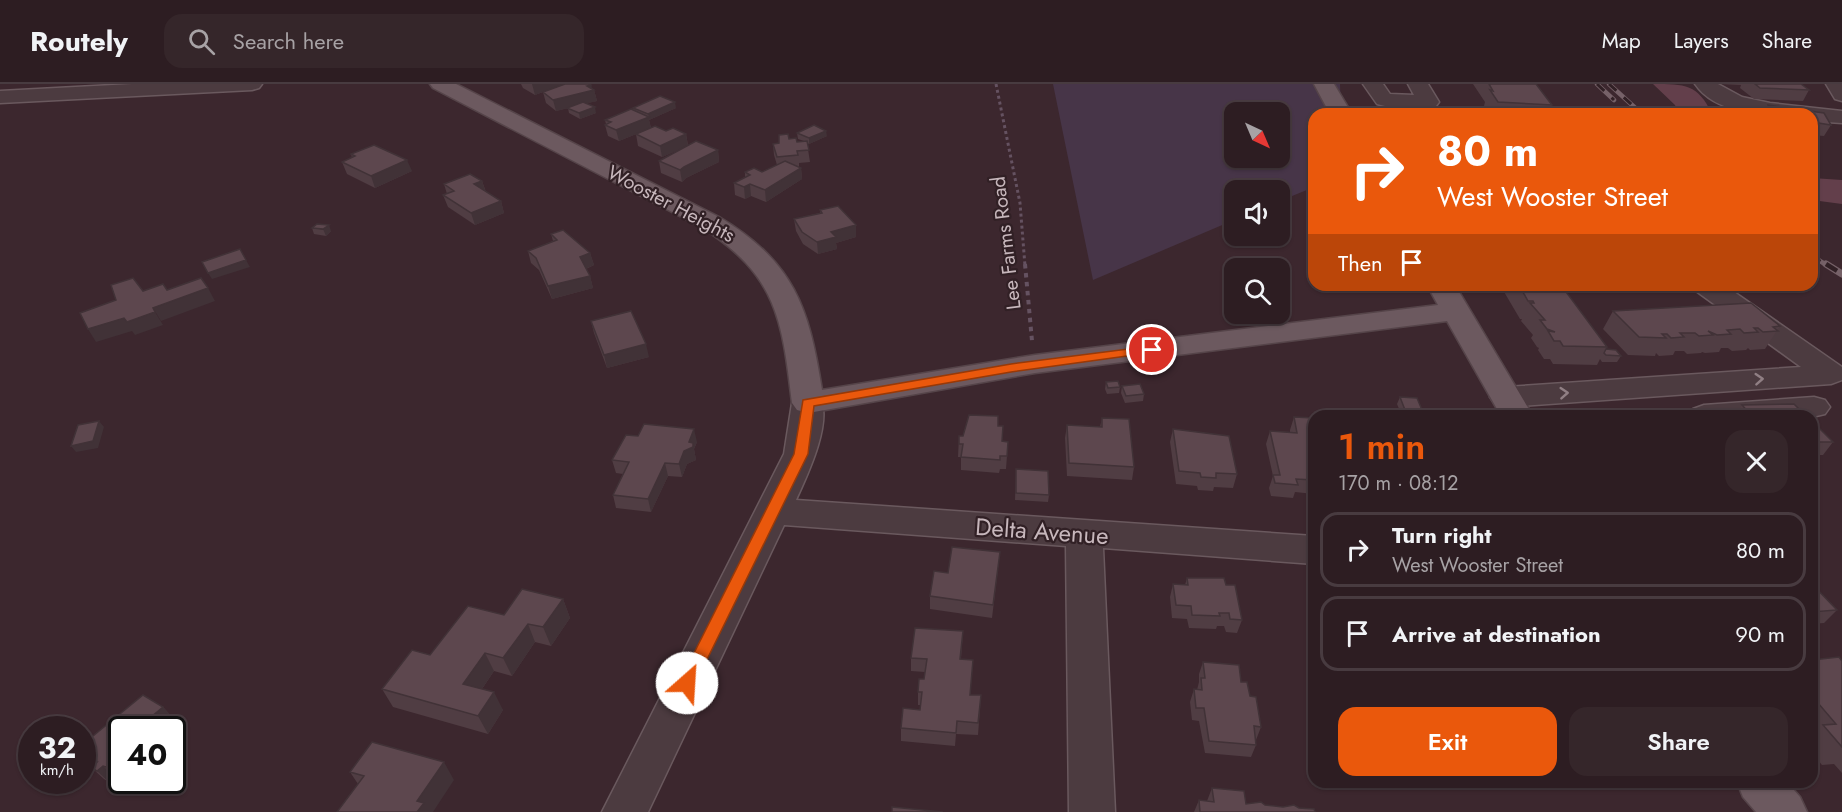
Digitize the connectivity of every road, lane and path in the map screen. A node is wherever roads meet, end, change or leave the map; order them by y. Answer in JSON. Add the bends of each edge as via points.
{"nodes":[{"id":1,"x":252,"y":84,"type":"edge"},
{"id":2,"x":440,"y":84,"type":"edge"},
{"id":3,"x":996,"y":84,"type":"edge"},
{"id":4,"x":1324,"y":84,"type":"edge"},
{"id":5,"x":1373,"y":84,"type":"edge"},
{"id":6,"x":1418,"y":84,"type":"edge"},
{"id":7,"x":1705,"y":84,"type":"edge"},
{"id":8,"x":1836,"y":84,"type":"edge"},
{"id":9,"x":1842,"y":96,"type":"edge"},
{"id":10,"x":0,"y":97,"type":"edge"},
{"id":11,"x":1338,"y":108,"type":"edge"},
{"id":12,"x":1779,"y":108,"type":"edge"},
{"id":13,"x":1818,"y":114,"type":"edge"},
{"id":14,"x":1842,"y":117,"type":"edge"},
{"id":15,"x":1445,"y":291,"type":"edge"},
{"id":16,"x":1714,"y":291,"type":"edge"},
{"id":17,"x":1457,"y":311,"type":"junction"},
{"id":18,"x":1035,"y":364,"type":"junction"},
{"id":19,"x":808,"y":403,"type":"junction"},
{"id":20,"x":1512,"y":406,"type":"edge"},
{"id":21,"x":1814,"y":408,"type":"dead end"},
{"id":22,"x":1786,"y":410,"type":"edge"},
{"id":23,"x":771,"y":512,"type":"junction"},
{"id":24,"x":1084,"y":534,"type":"junction"},
{"id":25,"x":1308,"y":550,"type":"edge"},
{"id":26,"x":1765,"y":788,"type":"edge"},
{"id":27,"x":625,"y":812,"type":"edge"},
{"id":28,"x":1092,"y":812,"type":"edge"},
{"id":29,"x":1784,"y":812,"type":"edge"}],
"edges":[{"from":1,"to":10,"type":"street"},
{"from":2,"to":19,"type":"main road","name":"Wooster Heights","via":[[737,239],[763,262],[784,297],[799,340]]},
{"from":3,"to":18,"type":"path","name":"Lee Farms Road","via":[[1020,203]]},
{"from":4,"to":11,"type":"main road"},
{"from":5,"to":6,"type":"street","via":[[1384,100],[1429,102]]},
{"from":7,"to":12,"type":"street","via":[[1718,95],[1737,102]]},
{"from":8,"to":9,"type":"street"},
{"from":13,"to":14,"type":"street"},
{"from":15,"to":17,"type":"main road"},
{"from":20,"to":16,"type":"street","one_way":true,"via":[[1831,374]]},
{"from":17,"to":18,"type":"main road"},
{"from":17,"to":20,"type":"main road"},
{"from":18,"to":19,"type":"main road"},
{"from":19,"to":23,"type":"street","via":[[801,454]]},
{"from":21,"to":22,"type":"street"},
{"from":23,"to":24,"type":"street","name":"Delta Avenue"},
{"from":23,"to":27,"type":"street"},
{"from":24,"to":25,"type":"street","name":"Delta Avenue"},
{"from":24,"to":28,"type":"street"},
{"from":26,"to":29,"type":"main road"}]}
